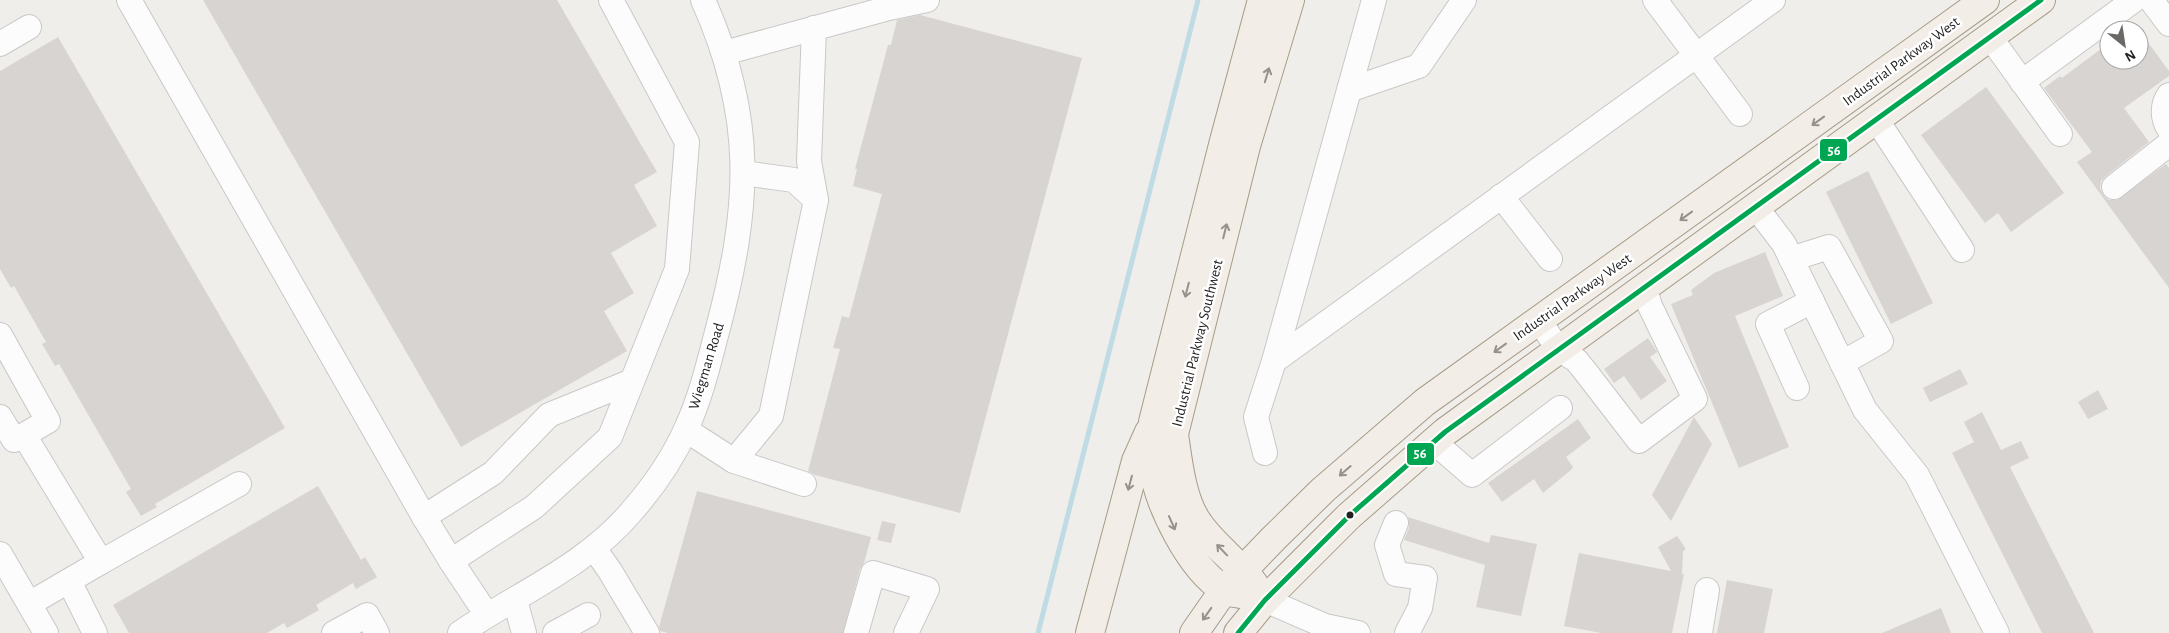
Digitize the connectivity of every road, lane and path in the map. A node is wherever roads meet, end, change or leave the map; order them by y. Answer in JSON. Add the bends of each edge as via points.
{"nodes":[{"id":1,"x":129,"y":0,"type":"edge"},
{"id":2,"x":611,"y":0,"type":"edge"},
{"id":3,"x":703,"y":0,"type":"edge"},
{"id":4,"x":927,"y":0,"type":"edge"},
{"id":5,"x":1262,"y":0,"type":"edge"},
{"id":6,"x":1290,"y":0,"type":"edge"},
{"id":7,"x":1374,"y":0,"type":"edge"},
{"id":8,"x":1464,"y":0,"type":"edge"},
{"id":9,"x":1655,"y":0,"type":"edge"},
{"id":10,"x":1773,"y":0,"type":"edge"},
{"id":11,"x":1985,"y":0,"type":"edge"},
{"id":12,"x":2041,"y":0,"type":"edge"},
{"id":13,"x":2134,"y":0,"type":"edge"},
{"id":14,"x":2151,"y":0,"type":"edge"},
{"id":15,"x":2169,"y":24,"type":"edge"},
{"id":16,"x":29,"y":28,"type":"dead end"},
{"id":17,"x":814,"y":28,"type":"junction"},
{"id":18,"x":1990,"y":36,"type":"junction"},
{"id":19,"x":0,"y":44,"type":"edge"},
{"id":20,"x":724,"y":53,"type":"junction"},
{"id":21,"x":1696,"y":56,"type":"junction"},
{"id":22,"x":2022,"y":82,"type":"junction"},
{"id":23,"x":1349,"y":90,"type":"junction"},
{"id":24,"x":2169,"y":95,"type":"edge"},
{"id":25,"x":1740,"y":114,"type":"dead end"},
{"id":26,"x":1876,"y":119,"type":"junction"},
{"id":27,"x":2169,"y":128,"type":"edge"},
{"id":28,"x":2060,"y":134,"type":"dead end"},
{"id":29,"x":2169,"y":144,"type":"edge"},
{"id":30,"x":744,"y":173,"type":"junction"},
{"id":31,"x":2114,"y":188,"type":"dead end"},
{"id":32,"x":1501,"y":196,"type":"junction"},
{"id":33,"x":816,"y":200,"type":"junction"},
{"id":34,"x":1755,"y":206,"type":"junction"},
{"id":35,"x":1962,"y":250,"type":"dead end"},
{"id":36,"x":1550,"y":259,"type":"dead end"},
{"id":37,"x":1791,"y":259,"type":"junction"},
{"id":38,"x":1644,"y":286,"type":"junction"},
{"id":39,"x":1812,"y":301,"type":"junction"},
{"id":40,"x":1540,"y":320,"type":"junction"},
{"id":41,"x":0,"y":336,"type":"edge"},
{"id":42,"x":1558,"y":349,"type":"junction"},
{"id":43,"x":1274,"y":361,"type":"junction"},
{"id":44,"x":1842,"y":363,"type":"junction"},
{"id":45,"x":632,"y":381,"type":"junction"},
{"id":46,"x":1797,"y":388,"type":"dead end"},
{"id":47,"x":1560,"y":408,"type":"dead end"},
{"id":48,"x":0,"y":417,"type":"edge"},
{"id":49,"x":1153,"y":422,"type":"junction"},
{"id":50,"x":686,"y":430,"type":"junction"},
{"id":51,"x":24,"y":435,"type":"junction"},
{"id":52,"x":1434,"y":442,"type":"junction"},
{"id":53,"x":1265,"y":453,"type":"dead end"},
{"id":54,"x":734,"y":462,"type":"junction"},
{"id":55,"x":239,"y":484,"type":"dead end"},
{"id":56,"x":804,"y":484,"type":"dead end"},
{"id":57,"x":424,"y":517,"type":"junction"},
{"id":58,"x":1396,"y":523,"type":"dead end"},
{"id":59,"x":594,"y":548,"type":"junction"},
{"id":60,"x":0,"y":554,"type":"edge"},
{"id":61,"x":452,"y":561,"type":"junction"},
{"id":62,"x":101,"y":562,"type":"junction"},
{"id":63,"x":1243,"y":569,"type":"junction"},
{"id":64,"x":69,"y":581,"type":"junction"},
{"id":65,"x":1224,"y":590,"type":"junction"},
{"id":66,"x":1706,"y":590,"type":"dead end"},
{"id":67,"x":514,"y":600,"type":"junction"},
{"id":68,"x":1265,"y":600,"type":"junction"},
{"id":69,"x":29,"y":604,"type":"junction"},
{"id":70,"x":588,"y":615,"type":"dead end"},
{"id":71,"x":473,"y":627,"type":"edge"},
{"id":72,"x":46,"y":633,"type":"edge"},
{"id":73,"x":95,"y":633,"type":"edge"},
{"id":74,"x":334,"y":633,"type":"edge"},
{"id":75,"x":377,"y":633,"type":"edge"},
{"id":76,"x":524,"y":633,"type":"edge"},
{"id":77,"x":555,"y":633,"type":"edge"},
{"id":78,"x":647,"y":633,"type":"edge"},
{"id":79,"x":856,"y":633,"type":"edge"},
{"id":80,"x":906,"y":633,"type":"edge"},
{"id":81,"x":1090,"y":633,"type":"edge"},
{"id":82,"x":1194,"y":633,"type":"edge"},
{"id":83,"x":1238,"y":633,"type":"edge"},
{"id":84,"x":1358,"y":633,"type":"edge"},
{"id":85,"x":1407,"y":633,"type":"edge"},
{"id":86,"x":1700,"y":633,"type":"edge"},
{"id":87,"x":1996,"y":633,"type":"edge"}],
"edges":[{"from":1,"to":57,"type":"street"},
{"from":2,"to":45,"type":"street","via":[[687,142],[677,269]]},
{"from":3,"to":20,"type":"street","name":"Wiegman Road"},
{"from":4,"to":17,"type":"street"},
{"from":5,"to":49,"type":"main road","name":"Industrial Parkway Southwest","one_way":true},
{"from":63,"to":6,"type":"main road","name":"Industrial Parkway Southwest","one_way":true,"via":[[1198,523],[1181,483],[1174,434],[1246,146]]},
{"from":7,"to":23,"type":"street"},
{"from":8,"to":23,"type":"street","via":[[1419,66]]},
{"from":9,"to":21,"type":"street"},
{"from":10,"to":21,"type":"street"},
{"from":11,"to":40,"type":"main road","name":"Industrial Parkway West","one_way":true},
{"from":12,"to":18,"type":"main road"},
{"from":13,"to":22,"type":"street"},
{"from":14,"to":15,"type":"street"},
{"from":16,"to":19,"type":"street"},
{"from":17,"to":20,"type":"street"},
{"from":17,"to":33,"type":"street","via":[[809,161]]},
{"from":18,"to":22,"type":"street"},
{"from":18,"to":26,"type":"main road"},
{"from":20,"to":30,"type":"street","name":"Wiegman Road","via":[[741,125]]},
{"from":21,"to":25,"type":"street"},
{"from":21,"to":32,"type":"street"},
{"from":22,"to":28,"type":"street"},
{"from":23,"to":43,"type":"street"},
{"from":24,"to":27,"type":"street","via":[[2164,117]]},
{"from":26,"to":34,"type":"main road"},
{"from":26,"to":35,"type":"street"},
{"from":29,"to":31,"type":"street"},
{"from":30,"to":33,"type":"street","via":[[794,180]]},
{"from":30,"to":50,"type":"street","name":"Wiegman Road","via":[[740,226],[731,278],[705,379]]},
{"from":32,"to":36,"type":"street"},
{"from":32,"to":43,"type":"street"},
{"from":33,"to":54,"type":"street","via":[[771,416]]},
{"from":34,"to":37,"type":"street","via":[[1784,244]]},
{"from":34,"to":38,"type":"main road"},
{"from":37,"to":39,"type":"street"},
{"from":37,"to":44,"type":"street","via":[[1829,247],[1881,341]]},
{"from":38,"to":42,"type":"main road"},
{"from":38,"to":42,"type":"street","via":[[1650,306],[1695,400],[1639,441],[1576,360]]},
{"from":39,"to":44,"type":"street"},
{"from":39,"to":46,"type":"street","via":[[1768,324]]},
{"from":40,"to":42,"type":"street"},
{"from":40,"to":63,"type":"main road","name":"Industrial Parkway West","one_way":true,"via":[[1425,402],[1382,438],[1323,490]]},
{"from":41,"to":51,"type":"street","via":[[48,421]]},
{"from":42,"to":52,"type":"main road"},
{"from":43,"to":53,"type":"street","via":[[1256,417]]},
{"from":44,"to":87,"type":"street","via":[[1865,410],[1917,476]]},
{"from":45,"to":57,"type":"street","via":[[549,415],[493,473]]},
{"from":45,"to":61,"type":"street","via":[[610,437],[534,507]]},
{"from":47,"to":52,"type":"street","via":[[1472,475]]},
{"from":48,"to":51,"type":"street","via":[[14,440]]},
{"from":49,"to":65,"type":"main road","name":"Industrial Parkway Southwest","one_way":true,"via":[[1154,465],[1163,504],[1177,534],[1207,574]]},
{"from":49,"to":81,"type":"main road","one_way":true,"via":[[1136,461]]},
{"from":50,"to":54,"type":"street"},
{"from":50,"to":59,"type":"street","name":"Wiegman Road","via":[[662,471],[631,512]]},
{"from":51,"to":62,"type":"street"},
{"from":52,"to":68,"type":"main road","via":[[1349,516]]},
{"from":54,"to":56,"type":"street"},
{"from":55,"to":62,"type":"street"},
{"from":57,"to":61,"type":"street"},
{"from":58,"to":85,"type":"street","via":[[1387,545],[1396,574],[1425,578],[1420,608]]},
{"from":59,"to":67,"type":"street","name":"Wiegman Road"},
{"from":59,"to":78,"type":"street"},
{"from":60,"to":69,"type":"street"},
{"from":61,"to":71,"type":"street"},
{"from":62,"to":64,"type":"street"},
{"from":63,"to":65,"type":"main road","name":"Industrial Parkway West"},
{"from":63,"to":68,"type":"main road","name":"Industrial Parkway Southwest"},
{"from":64,"to":69,"type":"street"},
{"from":64,"to":73,"type":"street"},
{"from":65,"to":68,"type":"main road"},
{"from":65,"to":82,"type":"main road","name":"Industrial Parkway West","one_way":true},
{"from":66,"to":86,"type":"street"},
{"from":67,"to":71,"type":"street","name":"Wiegman Road"},
{"from":67,"to":76,"type":"street"},
{"from":68,"to":83,"type":"main road"},
{"from":68,"to":84,"type":"street","via":[[1325,626]]},
{"from":69,"to":72,"type":"street"},
{"from":70,"to":77,"type":"street"},
{"from":74,"to":75,"type":"street","via":[[367,614]]},
{"from":79,"to":80,"type":"street","via":[[873,573],[928,589]]}]}
